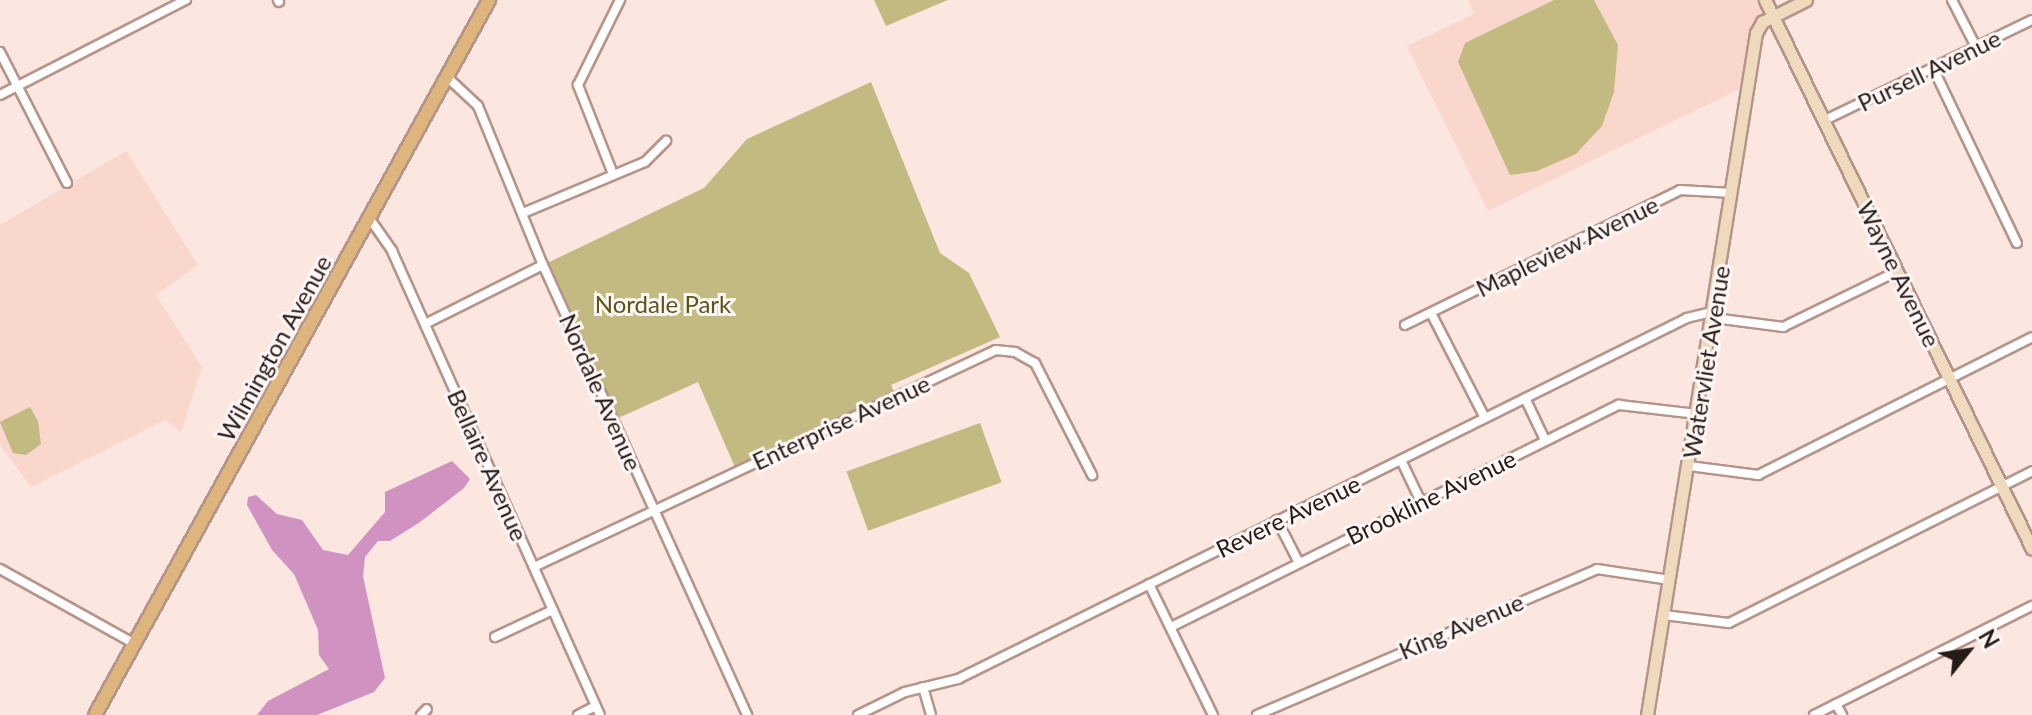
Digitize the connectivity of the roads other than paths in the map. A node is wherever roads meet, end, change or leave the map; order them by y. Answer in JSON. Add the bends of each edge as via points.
{"nodes":[{"id":1,"x":186,"y":0,"type":"edge"},
{"id":2,"x":489,"y":0,"type":"edge"},
{"id":3,"x":620,"y":0,"type":"edge"},
{"id":4,"x":1765,"y":0,"type":"edge"},
{"id":5,"x":1806,"y":0,"type":"edge"},
{"id":6,"x":1952,"y":0,"type":"edge"},
{"id":7,"x":1773,"y":15,"type":"junction"},
{"id":8,"x":2032,"y":20,"type":"edge"},
{"id":9,"x":1976,"y":47,"type":"junction"},
{"id":10,"x":0,"y":52,"type":"edge"},
{"id":11,"x":1933,"y":68,"type":"junction"},
{"id":12,"x":447,"y":77,"type":"junction"},
{"id":13,"x":18,"y":85,"type":"junction"},
{"id":14,"x":0,"y":95,"type":"edge"},
{"id":15,"x":1825,"y":120,"type":"junction"},
{"id":16,"x":666,"y":141,"type":"dead end"},
{"id":17,"x":613,"y":174,"type":"junction"},
{"id":18,"x":67,"y":183,"type":"dead end"},
{"id":19,"x":1733,"y":193,"type":"junction"},
{"id":20,"x":523,"y":213,"type":"junction"},
{"id":21,"x":370,"y":219,"type":"junction"},
{"id":22,"x":2017,"y":243,"type":"dead end"},
{"id":23,"x":543,"y":265,"type":"junction"},
{"id":24,"x":1898,"y":271,"type":"junction"},
{"id":25,"x":1431,"y":313,"type":"junction"},
{"id":26,"x":1715,"y":314,"type":"junction"},
{"id":27,"x":425,"y":324,"type":"junction"},
{"id":28,"x":1405,"y":325,"type":"dead end"},
{"id":29,"x":2032,"y":337,"type":"edge"},
{"id":30,"x":1950,"y":378,"type":"junction"},
{"id":31,"x":1525,"y":398,"type":"junction"},
{"id":32,"x":1698,"y":414,"type":"junction"},
{"id":33,"x":1485,"y":418,"type":"junction"},
{"id":34,"x":1545,"y":440,"type":"junction"},
{"id":35,"x":1401,"y":460,"type":"junction"},
{"id":36,"x":1689,"y":466,"type":"junction"},
{"id":37,"x":2032,"y":471,"type":"edge"},
{"id":38,"x":1092,"y":475,"type":"dead end"},
{"id":39,"x":2002,"y":486,"type":"junction"},
{"id":40,"x":1421,"y":502,"type":"junction"},
{"id":41,"x":655,"y":510,"type":"junction"},
{"id":42,"x":1277,"y":520,"type":"junction"},
{"id":43,"x":2032,"y":549,"type":"edge"},
{"id":44,"x":1299,"y":563,"type":"junction"},
{"id":45,"x":534,"y":567,"type":"junction"},
{"id":46,"x":0,"y":569,"type":"edge"},
{"id":47,"x":1670,"y":580,"type":"junction"},
{"id":48,"x":1149,"y":584,"type":"junction"},
{"id":49,"x":2032,"y":606,"type":"edge"},
{"id":50,"x":553,"y":610,"type":"junction"},
{"id":51,"x":1664,"y":615,"type":"junction"},
{"id":52,"x":1171,"y":627,"type":"junction"},
{"id":53,"x":495,"y":637,"type":"dead end"},
{"id":54,"x":135,"y":644,"type":"junction"},
{"id":55,"x":923,"y":687,"type":"junction"},
{"id":56,"x":1836,"y":704,"type":"junction"},
{"id":57,"x":598,"y":711,"type":"edge"},
{"id":58,"x":95,"y":715,"type":"edge"},
{"id":59,"x":578,"y":715,"type":"edge"},
{"id":60,"x":747,"y":715,"type":"edge"},
{"id":61,"x":858,"y":715,"type":"edge"},
{"id":62,"x":931,"y":715,"type":"edge"},
{"id":63,"x":1213,"y":715,"type":"edge"},
{"id":64,"x":1257,"y":715,"type":"edge"},
{"id":65,"x":1647,"y":715,"type":"edge"},
{"id":66,"x":1814,"y":715,"type":"edge"},
{"id":67,"x":1842,"y":715,"type":"edge"}],
"edges":[{"from":1,"to":13,"type":"street"},
{"from":2,"to":12,"type":"main road","name":"Wilmington Avenue"},
{"from":3,"to":17,"type":"street","via":[[578,85]]},
{"from":4,"to":7,"type":"street","name":"Wayne Avenue"},
{"from":5,"to":7,"type":"street"},
{"from":6,"to":9,"type":"street"},
{"from":7,"to":15,"type":"street","name":"Wayne Avenue"},
{"from":7,"to":19,"type":"street","name":"Watervliet Avenue","via":[[1756,33]]},
{"from":8,"to":9,"type":"street","name":"Pursell Avenue"},
{"from":9,"to":11,"type":"street","name":"Pursell Avenue"},
{"from":10,"to":13,"type":"street"},
{"from":11,"to":15,"type":"street","name":"Pursell Avenue"},
{"from":11,"to":22,"type":"street"},
{"from":12,"to":20,"type":"street","name":"Nordale Avenue","via":[[478,106]]},
{"from":12,"to":21,"type":"main road","name":"Wilmington Avenue"},
{"from":13,"to":14,"type":"street"},
{"from":13,"to":18,"type":"street"},
{"from":15,"to":24,"type":"street","name":"Wayne Avenue"},
{"from":16,"to":17,"type":"street","via":[[658,155]]},
{"from":17,"to":20,"type":"street"},
{"from":19,"to":25,"type":"street","name":"Mapleview Avenue","via":[[1680,190]]},
{"from":19,"to":26,"type":"street","name":"Watervliet Avenue"},
{"from":20,"to":23,"type":"street","name":"Nordale Avenue"},
{"from":21,"to":27,"type":"street","name":"Bellaire Avenue","via":[[387,241]]},
{"from":21,"to":54,"type":"main road","name":"Wilmington Avenue"},
{"from":23,"to":27,"type":"street"},
{"from":23,"to":41,"type":"street","name":"Nordale Avenue"},
{"from":24,"to":26,"type":"street","name":"Revere Avenue","via":[[1783,327]]},
{"from":24,"to":30,"type":"street","name":"Wayne Avenue"},
{"from":25,"to":28,"type":"street","name":"Mapleview Avenue"},
{"from":25,"to":33,"type":"street"},
{"from":26,"to":31,"type":"street","name":"Revere Avenue","via":[[1687,318]]},
{"from":26,"to":32,"type":"street","name":"Watervliet Avenue"},
{"from":27,"to":45,"type":"street","name":"Bellaire Avenue"},
{"from":29,"to":30,"type":"street"},
{"from":30,"to":36,"type":"street","via":[[1758,475]]},
{"from":30,"to":39,"type":"street","name":"Wayne Avenue"},
{"from":31,"to":33,"type":"street","name":"Revere Avenue"},
{"from":31,"to":34,"type":"street"},
{"from":32,"to":34,"type":"street","name":"Brookline Avenue","via":[[1626,403]]},
{"from":32,"to":36,"type":"street","name":"Watervliet Avenue"},
{"from":33,"to":35,"type":"street","name":"Revere Avenue"},
{"from":34,"to":40,"type":"street","name":"Brookline Avenue"},
{"from":35,"to":40,"type":"street"},
{"from":35,"to":42,"type":"street","name":"Revere Avenue"},
{"from":36,"to":47,"type":"street","name":"Watervliet Avenue"},
{"from":37,"to":39,"type":"street"},
{"from":38,"to":41,"type":"street","name":"Enterprise Avenue","via":[[1035,363],[1015,352],[996,350]]},
{"from":39,"to":43,"type":"street","name":"Wayne Avenue"},
{"from":39,"to":51,"type":"street","via":[[1729,623]]},
{"from":40,"to":44,"type":"street","name":"Brookline Avenue"},
{"from":41,"to":45,"type":"street","name":"Enterprise Avenue"},
{"from":41,"to":60,"type":"street","name":"Nordale Avenue"},
{"from":42,"to":44,"type":"street"},
{"from":42,"to":48,"type":"street","name":"Revere Avenue"},
{"from":44,"to":52,"type":"street","name":"Brookline Avenue"},
{"from":45,"to":50,"type":"street","name":"Bellaire Avenue"},
{"from":46,"to":54,"type":"street"},
{"from":47,"to":51,"type":"street","name":"Watervliet Avenue"},
{"from":47,"to":64,"type":"street","name":"King Avenue","via":[[1597,569]]},
{"from":48,"to":52,"type":"street"},
{"from":48,"to":55,"type":"street","name":"Revere Avenue","via":[[958,679]]},
{"from":49,"to":56,"type":"street"},
{"from":50,"to":53,"type":"street"},
{"from":50,"to":57,"type":"street","name":"Bellaire Avenue"},
{"from":51,"to":65,"type":"street","name":"Watervliet Avenue"},
{"from":52,"to":63,"type":"street"},
{"from":54,"to":58,"type":"main road","name":"Wilmington Avenue"},
{"from":55,"to":61,"type":"street","name":"Revere Avenue"},
{"from":55,"to":62,"type":"street"},
{"from":56,"to":66,"type":"street"},
{"from":56,"to":67,"type":"street"},
{"from":57,"to":59,"type":"street"}]}
